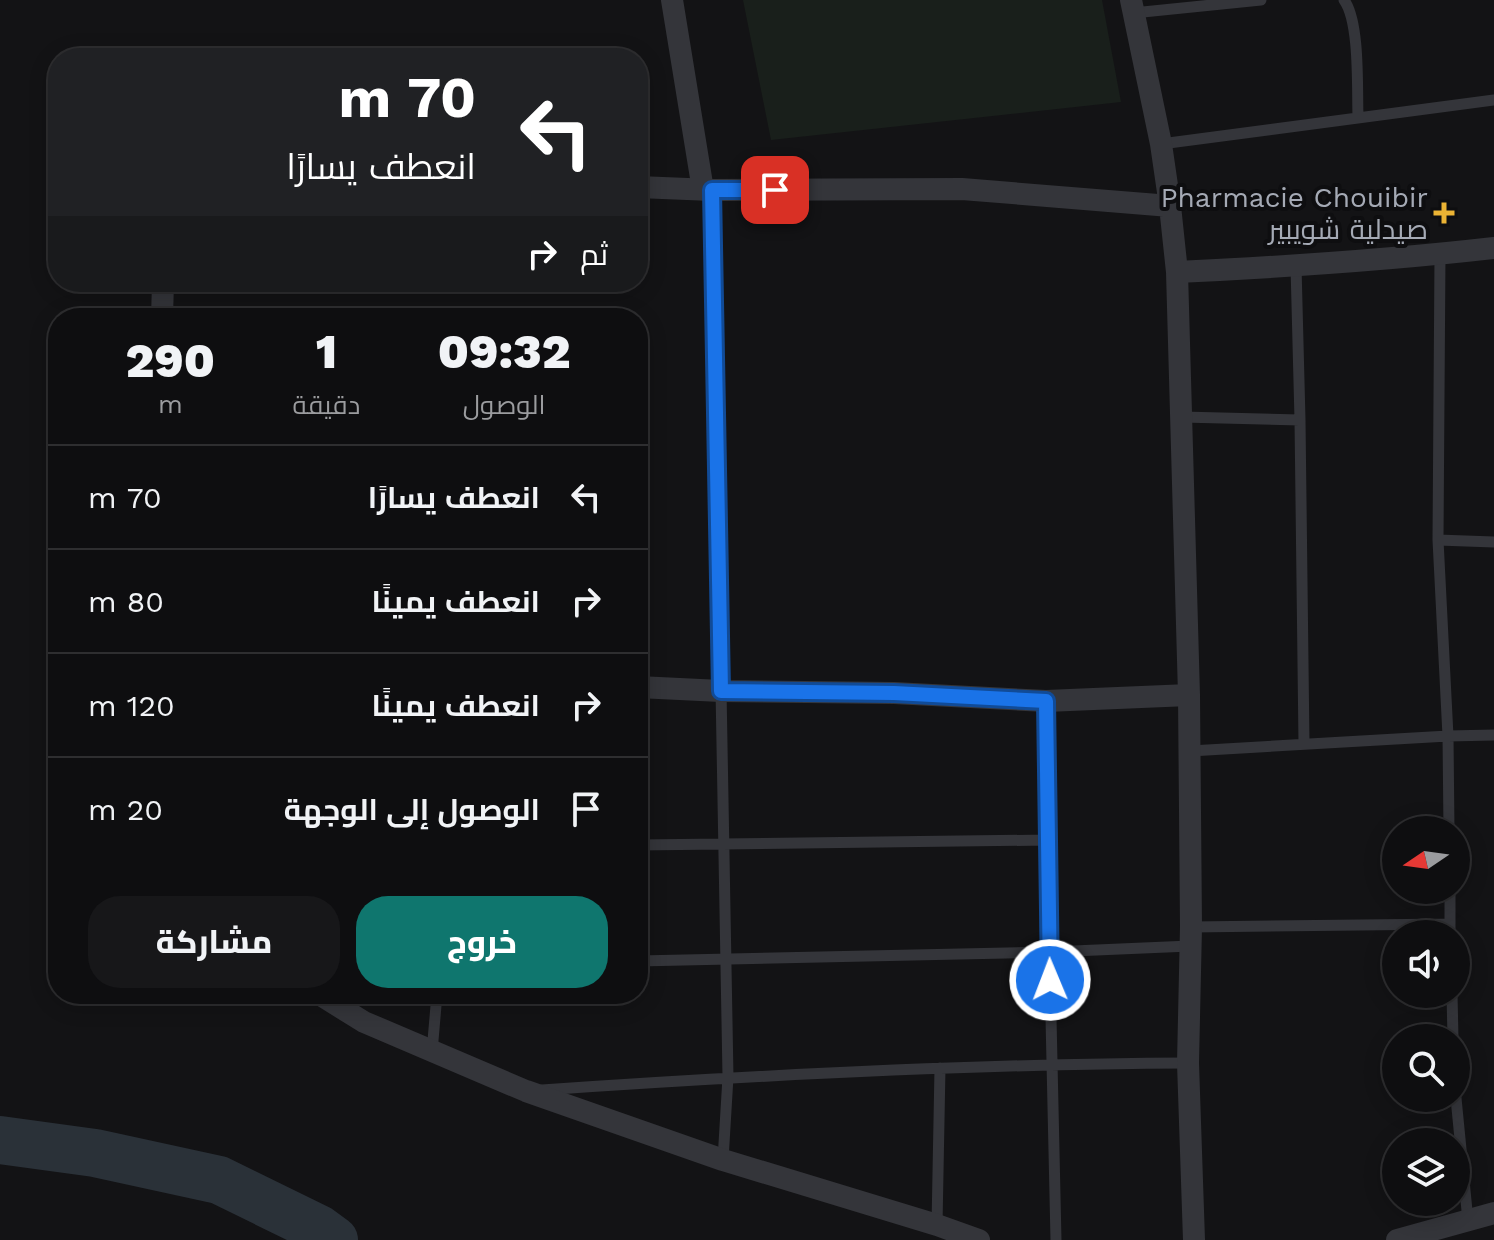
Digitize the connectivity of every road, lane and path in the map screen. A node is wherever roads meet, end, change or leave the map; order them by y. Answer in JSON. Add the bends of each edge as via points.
{"nodes":[{"id":1,"x":672,"y":0,"type":"edge"},
{"id":2,"x":1261,"y":0,"type":"edge"},
{"id":3,"x":1344,"y":0,"type":"edge"},
{"id":4,"x":1132,"y":6,"type":"edge"},
{"id":5,"x":1494,"y":100,"type":"edge"},
{"id":6,"x":1358,"y":117,"type":"junction"},
{"id":7,"x":1161,"y":144,"type":"junction"},
{"id":8,"x":648,"y":187,"type":"edge"},
{"id":9,"x":708,"y":190,"type":"junction"},
{"id":10,"x":1170,"y":206,"type":"junction"},
{"id":11,"x":1494,"y":248,"type":"edge"},
{"id":12,"x":1440,"y":255,"type":"junction"},
{"id":13,"x":1296,"y":266,"type":"junction"},
{"id":14,"x":1177,"y":272,"type":"junction"},
{"id":15,"x":1182,"y":417,"type":"junction"},
{"id":16,"x":1300,"y":420,"type":"junction"},
{"id":17,"x":1438,"y":540,"type":"junction"},
{"id":18,"x":1494,"y":542,"type":"edge"},
{"id":19,"x":648,"y":687,"type":"edge"},
{"id":20,"x":721,"y":691,"type":"junction"},
{"id":21,"x":1189,"y":695,"type":"junction"},
{"id":22,"x":1046,"y":701,"type":"junction"},
{"id":23,"x":1494,"y":735,"type":"edge"},
{"id":24,"x":1448,"y":736,"type":"junction"},
{"id":25,"x":1304,"y":744,"type":"junction"},
{"id":26,"x":1190,"y":751,"type":"junction"},
{"id":27,"x":1449,"y":816,"type":"edge"},
{"id":28,"x":1047,"y":840,"type":"junction"},
{"id":29,"x":648,"y":845,"type":"edge"},
{"id":30,"x":724,"y":845,"type":"junction"},
{"id":31,"x":1382,"y":931,"type":"edge"},
{"id":32,"x":1190,"y":936,"type":"junction"},
{"id":33,"x":1050,"y":952,"type":"junction"},
{"id":34,"x":726,"y":960,"type":"junction"},
{"id":35,"x":648,"y":961,"type":"edge"},
{"id":36,"x":335,"y":1004,"type":"edge"},
{"id":37,"x":436,"y":1004,"type":"edge"},
{"id":38,"x":432,"y":1052,"type":"junction"},
{"id":39,"x":1188,"y":1063,"type":"junction"},
{"id":40,"x":1052,"y":1064,"type":"junction"},
{"id":41,"x":940,"y":1068,"type":"junction"},
{"id":42,"x":728,"y":1077,"type":"junction"},
{"id":43,"x":526,"y":1091,"type":"junction"},
{"id":44,"x":1457,"y":1112,"type":"edge"},
{"id":45,"x":723,"y":1160,"type":"junction"},
{"id":46,"x":1494,"y":1213,"type":"edge"},
{"id":47,"x":1468,"y":1221,"type":"junction"},
{"id":48,"x":937,"y":1225,"type":"junction"},
{"id":49,"x":979,"y":1240,"type":"edge"},
{"id":50,"x":1056,"y":1240,"type":"edge"},
{"id":51,"x":1194,"y":1240,"type":"edge"},
{"id":52,"x":1397,"y":1240,"type":"edge"}],
"edges":[{"from":1,"to":9,"type":"street"},
{"from":2,"to":4,"type":"lane"},
{"from":3,"to":6,"type":"lane","via":[[1355,34]]},
{"from":4,"to":7,"type":"street"},
{"from":5,"to":6,"type":"lane"},
{"from":6,"to":7,"type":"lane"},
{"from":7,"to":10,"type":"street"},
{"from":8,"to":9,"type":"street"},
{"from":9,"to":10,"type":"street","via":[[962,189]]},
{"from":9,"to":20,"type":"lane"},
{"from":10,"to":14,"type":"street"},
{"from":11,"to":12,"type":"street"},
{"from":12,"to":13,"type":"street"},
{"from":12,"to":17,"type":"lane"},
{"from":13,"to":14,"type":"street"},
{"from":13,"to":16,"type":"lane"},
{"from":14,"to":15,"type":"street"},
{"from":15,"to":16,"type":"lane"},
{"from":15,"to":21,"type":"street"},
{"from":16,"to":25,"type":"lane"},
{"from":17,"to":18,"type":"lane"},
{"from":17,"to":24,"type":"lane"},
{"from":19,"to":20,"type":"street"},
{"from":20,"to":22,"type":"street"},
{"from":20,"to":30,"type":"lane"},
{"from":21,"to":22,"type":"street"},
{"from":21,"to":26,"type":"street"},
{"from":22,"to":28,"type":"lane"},
{"from":23,"to":24,"type":"lane"},
{"from":24,"to":25,"type":"lane"},
{"from":24,"to":27,"type":"lane"},
{"from":25,"to":26,"type":"lane"},
{"from":26,"to":32,"type":"street"},
{"from":28,"to":30,"type":"lane"},
{"from":28,"to":33,"type":"lane"},
{"from":29,"to":30,"type":"lane"},
{"from":30,"to":34,"type":"lane"},
{"from":31,"to":32,"type":"lane"},
{"from":32,"to":33,"type":"lane"},
{"from":32,"to":39,"type":"street"},
{"from":33,"to":34,"type":"lane"},
{"from":33,"to":40,"type":"lane"},
{"from":34,"to":35,"type":"lane"},
{"from":34,"to":42,"type":"lane"},
{"from":36,"to":38,"type":"street"},
{"from":37,"to":38,"type":"lane"},
{"from":38,"to":43,"type":"street"},
{"from":39,"to":40,"type":"lane"},
{"from":39,"to":51,"type":"street"},
{"from":40,"to":41,"type":"lane"},
{"from":40,"to":50,"type":"lane"},
{"from":41,"to":42,"type":"lane"},
{"from":41,"to":48,"type":"lane"},
{"from":42,"to":43,"type":"lane"},
{"from":42,"to":45,"type":"lane"},
{"from":43,"to":45,"type":"street"},
{"from":44,"to":47,"type":"lane"},
{"from":45,"to":48,"type":"street"},
{"from":46,"to":47,"type":"street"},
{"from":47,"to":52,"type":"street"},
{"from":48,"to":49,"type":"street"}]}
